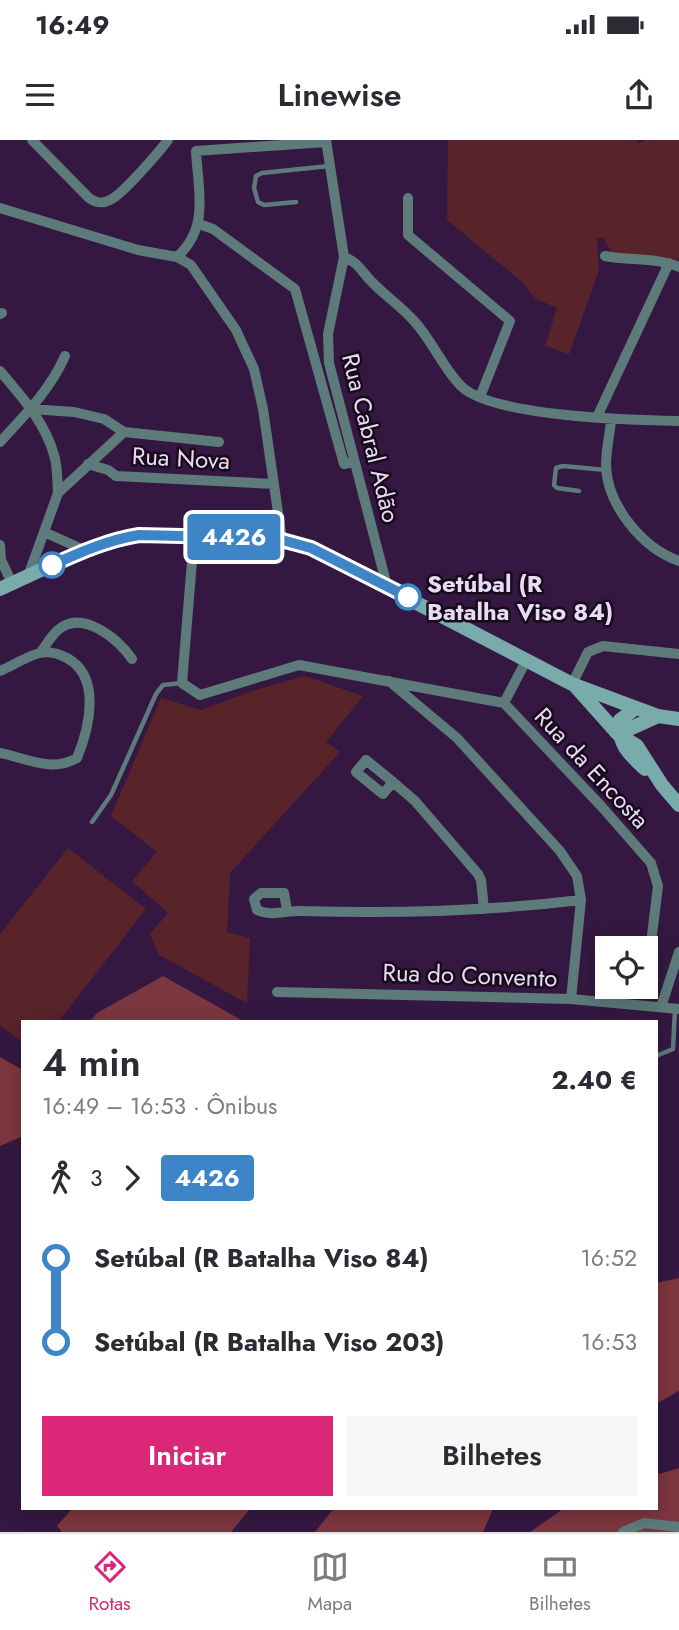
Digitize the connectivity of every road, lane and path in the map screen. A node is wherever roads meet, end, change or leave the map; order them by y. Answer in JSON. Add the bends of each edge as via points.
{"nodes":[{"id":1,"x":32,"y":140,"type":"edge"},
{"id":2,"x":168,"y":140,"type":"edge"},
{"id":3,"x":326,"y":141,"type":"edge"},
{"id":4,"x":330,"y":166,"type":"junction"},
{"id":5,"x":408,"y":198,"type":"dead end"},
{"id":6,"x":296,"y":202,"type":"dead end"},
{"id":7,"x":0,"y":208,"type":"edge"},
{"id":8,"x":199,"y":224,"type":"junction"},
{"id":9,"x":605,"y":256,"type":"dead end"},
{"id":10,"x":177,"y":257,"type":"junction"},
{"id":11,"x":344,"y":257,"type":"junction"},
{"id":12,"x":674,"y":265,"type":"edge"},
{"id":13,"x":65,"y":356,"type":"dead end"},
{"id":14,"x":0,"y":371,"type":"edge"},
{"id":15,"x":480,"y":397,"type":"junction"},
{"id":16,"x":31,"y":409,"type":"junction"},
{"id":17,"x":679,"y":411,"type":"edge"},
{"id":18,"x":597,"y":417,"type":"junction"},
{"id":19,"x":611,"y":420,"type":"junction"},
{"id":20,"x":676,"y":421,"type":"edge"},
{"id":21,"x":124,"y":432,"type":"junction"},
{"id":22,"x":0,"y":442,"type":"edge"},
{"id":23,"x":219,"y":442,"type":"dead end"},
{"id":24,"x":353,"y":462,"type":"junction"},
{"id":25,"x":88,"y":464,"type":"junction"},
{"id":26,"x":607,"y":470,"type":"junction"},
{"id":27,"x":274,"y":484,"type":"junction"},
{"id":28,"x":579,"y":491,"type":"dead end"},
{"id":29,"x":58,"y":494,"type":"junction"},
{"id":30,"x":44,"y":532,"type":"junction"},
{"id":31,"x":194,"y":537,"type":"junction"},
{"id":32,"x":282,"y":540,"type":"junction"},
{"id":33,"x":0,"y":545,"type":"edge"},
{"id":34,"x":85,"y":550,"type":"junction"},
{"id":35,"x":1,"y":559,"type":"edge"},
{"id":36,"x":679,"y":561,"type":"edge"},
{"id":37,"x":28,"y":576,"type":"junction"},
{"id":38,"x":6,"y":586,"type":"edge"},
{"id":39,"x":387,"y":586,"type":"junction"},
{"id":40,"x":41,"y":652,"type":"junction"},
{"id":41,"x":679,"y":654,"type":"edge"},
{"id":42,"x":132,"y":659,"type":"dead end"},
{"id":43,"x":527,"y":659,"type":"junction"},
{"id":44,"x":0,"y":671,"type":"edge"},
{"id":45,"x":389,"y":681,"type":"junction"},
{"id":46,"x":182,"y":683,"type":"junction"},
{"id":47,"x":572,"y":684,"type":"junction"},
{"id":48,"x":504,"y":704,"type":"junction"},
{"id":49,"x":636,"y":708,"type":"junction"},
{"id":50,"x":658,"y":716,"type":"junction"},
{"id":51,"x":679,"y":719,"type":"edge"},
{"id":52,"x":618,"y":734,"type":"junction"},
{"id":53,"x":0,"y":753,"type":"edge"},
{"id":54,"x":393,"y":782,"type":"dead end"},
{"id":55,"x":679,"y":805,"type":"edge"},
{"id":56,"x":92,"y":822,"type":"dead end"},
{"id":57,"x":581,"y":900,"type":"junction"},
{"id":58,"x":484,"y":909,"type":"junction"},
{"id":59,"x":287,"y":910,"type":"dead end"},
{"id":60,"x":652,"y":936,"type":"edge"},
{"id":61,"x":679,"y":952,"type":"edge"},
{"id":62,"x":277,"y":992,"type":"dead end"},
{"id":63,"x":571,"y":999,"type":"junction"},
{"id":64,"x":644,"y":999,"type":"edge"},
{"id":65,"x":643,"y":1005,"type":"junction"},
{"id":66,"x":661,"y":1007,"type":"junction"},
{"id":67,"x":677,"y":1009,"type":"edge"},
{"id":68,"x":658,"y":1055,"type":"edge"},
{"id":69,"x":679,"y":1527,"type":"edge"},
{"id":70,"x":624,"y":1532,"type":"edge"}],
"edges":[{"from":1,"to":2,"type":"street","via":[[89,198],[102,203],[114,197]]},
{"from":3,"to":4,"type":"street","name":"Rua Cabral Adão"},
{"from":3,"to":8,"type":"street","via":[[195,151]]},
{"from":4,"to":6,"type":"lane","via":[[256,176],[258,202]]},
{"from":4,"to":11,"type":"street","name":"Rua Cabral Adão"},
{"from":5,"to":15,"type":"street","via":[[408,235],[510,321]]},
{"from":7,"to":10,"type":"street","via":[[138,250]]},
{"from":8,"to":10,"type":"street"},
{"from":8,"to":24,"type":"street","via":[[213,229],[295,289],[344,464]]},
{"from":9,"to":12,"type":"street"},
{"from":10,"to":27,"type":"street","via":[[191,265],[212,292],[254,369]]},
{"from":11,"to":15,"type":"street","via":[[355,261],[414,321],[461,387]]},
{"from":11,"to":24,"type":"street","name":"Rua Cabral Adão","via":[[327,347]]},
{"from":12,"to":18,"type":"street"},
{"from":13,"to":16,"type":"street"},
{"from":14,"to":16,"type":"street"},
{"from":15,"to":18,"type":"street","via":[[516,408]]},
{"from":16,"to":21,"type":"street","via":[[75,411],[104,419]]},
{"from":16,"to":22,"type":"street"},
{"from":16,"to":29,"type":"street","via":[[55,456]]},
{"from":17,"to":20,"type":"street"},
{"from":18,"to":19,"type":"street"},
{"from":19,"to":20,"type":"street"},
{"from":19,"to":26,"type":"street"},
{"from":21,"to":23,"type":"street"},
{"from":21,"to":25,"type":"street"},
{"from":24,"to":39,"type":"street","name":"Rua Cabral Adão"},
{"from":25,"to":27,"type":"street","name":"Rua Nova","via":[[116,476]]},
{"from":25,"to":29,"type":"street"},
{"from":26,"to":28,"type":"lane","via":[[556,468],[556,488]]},
{"from":26,"to":36,"type":"street","via":[[626,520],[644,541]]},
{"from":27,"to":32,"type":"street"},
{"from":29,"to":30,"type":"street"},
{"from":30,"to":34,"type":"street"},
{"from":30,"to":37,"type":"street"},
{"from":31,"to":32,"type":"street"},
{"from":31,"to":34,"type":"street","via":[[139,535]]},
{"from":31,"to":46,"type":"street"},
{"from":32,"to":39,"type":"street","via":[[311,548]]},
{"from":33,"to":35,"type":"street"},
{"from":34,"to":37,"type":"street"},
{"from":35,"to":38,"type":"street"},
{"from":37,"to":38,"type":"street"},
{"from":39,"to":43,"type":"street"},
{"from":40,"to":42,"type":"street","via":[[59,629],[75,624],[95,626],[110,635]]},
{"from":40,"to":44,"type":"street"},
{"from":40,"to":53,"type":"street","via":[[70,659],[85,676],[90,692],[82,746],[66,764],[48,765]]},
{"from":41,"to":47,"type":"street","via":[[603,646],[588,652]]},
{"from":43,"to":47,"type":"street"},
{"from":43,"to":48,"type":"street"},
{"from":45,"to":46,"type":"street","via":[[299,664],[200,695]]},
{"from":45,"to":48,"type":"street"},
{"from":45,"to":57,"type":"street","via":[[457,738],[560,851],[577,876]]},
{"from":46,"to":56,"type":"lane","via":[[163,685],[156,694],[111,795]]},
{"from":47,"to":49,"type":"street"},
{"from":47,"to":52,"type":"street"},
{"from":48,"to":60,"type":"street","name":"Rua da Encosta","via":[[651,863],[658,886]]},
{"from":49,"to":50,"type":"street"},
{"from":49,"to":52,"type":"street","via":[[620,720]]},
{"from":50,"to":51,"type":"street"},
{"from":50,"to":52,"type":"street"},
{"from":52,"to":55,"type":"street","via":[[625,751]]},
{"from":54,"to":58,"type":"street","via":[[478,874]]},
{"from":57,"to":58,"type":"street"},
{"from":57,"to":63,"type":"street"},
{"from":58,"to":59,"type":"street","via":[[388,914]]},
{"from":61,"to":66,"type":"street"},
{"from":62,"to":63,"type":"street","name":"Rua do Convento"},
{"from":63,"to":65,"type":"street","name":"Rua do Convento"},
{"from":64,"to":65,"type":"street","name":"Rua da Encosta"},
{"from":65,"to":66,"type":"street","name":"Rua do Convento"},
{"from":66,"to":67,"type":"street","name":"Rua do Convento"},
{"from":67,"to":68,"type":"lane","via":[[673,1049]]},
{"from":69,"to":70,"type":"street","via":[[644,1523]]}]}
